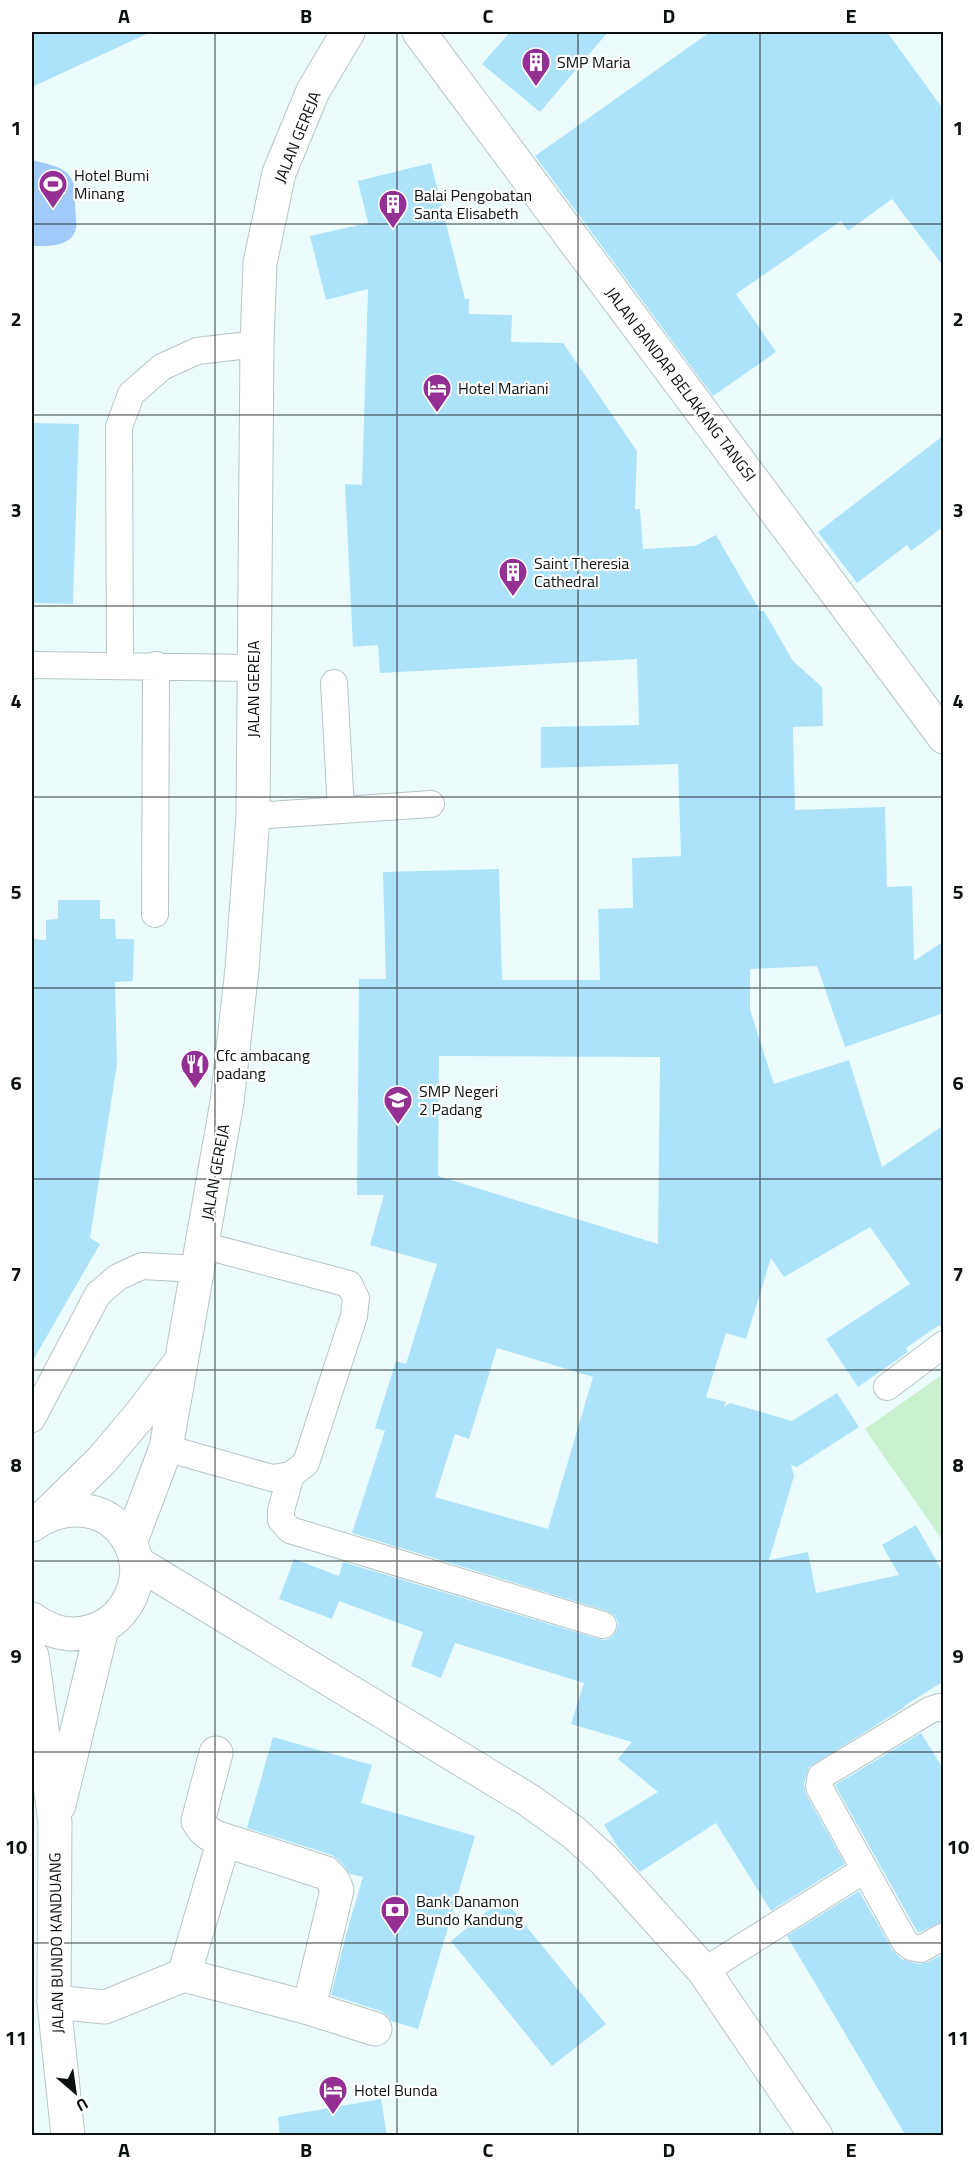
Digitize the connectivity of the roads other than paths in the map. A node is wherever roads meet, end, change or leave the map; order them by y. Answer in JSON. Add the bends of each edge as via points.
{"nodes":[{"id":1,"x":348,"y":32,"type":"edge"},
{"id":2,"x":419,"y":32,"type":"edge"},
{"id":3,"x":257,"y":344,"type":"junction"},
{"id":4,"x":32,"y":665,"type":"edge"},
{"id":5,"x":156,"y":665,"type":"junction"},
{"id":6,"x":120,"y":666,"type":"junction"},
{"id":7,"x":253,"y":668,"type":"junction"},
{"id":8,"x":334,"y":683,"type":"dead end"},
{"id":9,"x":944,"y":736,"type":"edge"},
{"id":10,"x":431,"y":804,"type":"dead end"},
{"id":11,"x":341,"y":810,"type":"junction"},
{"id":12,"x":253,"y":816,"type":"junction"},
{"id":13,"x":155,"y":914,"type":"dead end"},
{"id":14,"x":200,"y":1257,"type":"junction"},
{"id":15,"x":944,"y":1344,"type":"edge"},
{"id":16,"x":183,"y":1359,"type":"junction"},
{"id":17,"x":887,"y":1387,"type":"dead end"},
{"id":18,"x":32,"y":1419,"type":"edge"},
{"id":19,"x":166,"y":1448,"type":"junction"},
{"id":20,"x":291,"y":1475,"type":"junction"},
{"id":21,"x":38,"y":1520,"type":"edge"},
{"id":22,"x":133,"y":1552,"type":"junction"},
{"id":23,"x":32,"y":1619,"type":"edge"},
{"id":24,"x":603,"y":1625,"type":"dead end"},
{"id":25,"x":102,"y":1628,"type":"junction"},
{"id":26,"x":32,"y":1656,"type":"edge"},
{"id":27,"x":944,"y":1709,"type":"edge"},
{"id":28,"x":216,"y":1754,"type":"dead end"},
{"id":29,"x":55,"y":1822,"type":"junction"},
{"id":30,"x":224,"y":1840,"type":"junction"},
{"id":31,"x":864,"y":1870,"type":"junction"},
{"id":32,"x":944,"y":1936,"type":"edge"},
{"id":33,"x":704,"y":1971,"type":"junction"},
{"id":34,"x":184,"y":1975,"type":"junction"},
{"id":35,"x":54,"y":2002,"type":"junction"},
{"id":36,"x":309,"y":2008,"type":"junction"},
{"id":37,"x":375,"y":2029,"type":"dead end"},
{"id":38,"x":68,"y":2136,"type":"edge"},
{"id":39,"x":816,"y":2136,"type":"edge"}],
"edges":[{"from":1,"to":3,"type":"main road","name":"JALAN GEREJA","via":[[313,91],[279,173],[260,262]]},
{"from":2,"to":9,"type":"main road","name":"JALAN BANDAR BELAKANG TANGSI"},
{"from":3,"to":6,"type":"lane","via":[[197,351],[162,367],[131,394],[119,427]]},
{"from":3,"to":7,"type":"main road","name":"JALAN GEREJA"},
{"from":4,"to":6,"type":"lane"},
{"from":5,"to":6,"type":"lane"},
{"from":5,"to":7,"type":"lane"},
{"from":5,"to":13,"type":"lane"},
{"from":7,"to":12,"type":"main road","name":"JALAN GEREJA"},
{"from":8,"to":11,"type":"lane"},
{"from":10,"to":11,"type":"lane"},
{"from":11,"to":12,"type":"lane"},
{"from":12,"to":14,"type":"main road","name":"JALAN GEREJA","via":[[228,1091]]},
{"from":14,"to":16,"type":"main road","name":"JALAN GEREJA"},
{"from":14,"to":18,"type":"lane","via":[[142,1266],[118,1277],[98,1294]]},
{"from":14,"to":20,"type":"lane","via":[[349,1284],[356,1298],[354,1316],[306,1463]]},
{"from":15,"to":17,"type":"lane"},
{"from":16,"to":19,"type":"main road","name":"JALAN GEREJA"},
{"from":16,"to":21,"type":"main road","via":[[102,1460]]},
{"from":19,"to":20,"type":"lane","via":[[272,1478]]},
{"from":19,"to":22,"type":"main road","name":"JALAN GEREJA"},
{"from":20,"to":24,"type":"lane","via":[[280,1510],[281,1520],[290,1530]]},
{"from":21,"to":22,"type":"main road","via":[[64,1510],[84,1510],[103,1516],[118,1527]]},
{"from":22,"to":25,"type":"main road","name":"JALAN GEREJA","via":[[136,1582],[130,1600],[118,1617]]},
{"from":22,"to":33,"type":"main road","via":[[530,1801],[573,1832],[604,1860]]},
{"from":23,"to":25,"type":"main road","via":[[64,1634]]},
{"from":25,"to":29,"type":"main road"},
{"from":26,"to":29,"type":"main road"},
{"from":27,"to":31,"type":"lane","via":[[930,1710],[821,1776],[819,1787]]},
{"from":28,"to":30,"type":"main road","via":[[198,1821],[204,1832]]},
{"from":29,"to":35,"type":"main road","name":"JALAN BUNDO KANDUANG"},
{"from":30,"to":34,"type":"main road"},
{"from":30,"to":36,"type":"main road","via":[[326,1873],[333,1881],[337,1890]]},
{"from":31,"to":32,"type":"lane","via":[[911,1947],[921,1949]]},
{"from":31,"to":33,"type":"lane"},
{"from":33,"to":39,"type":"main road"},
{"from":34,"to":35,"type":"main road","via":[[105,2007]]},
{"from":34,"to":36,"type":"main road"},
{"from":35,"to":38,"type":"main road","name":"JALAN BUNDO KANDUANG"},
{"from":36,"to":37,"type":"main road"}]}
